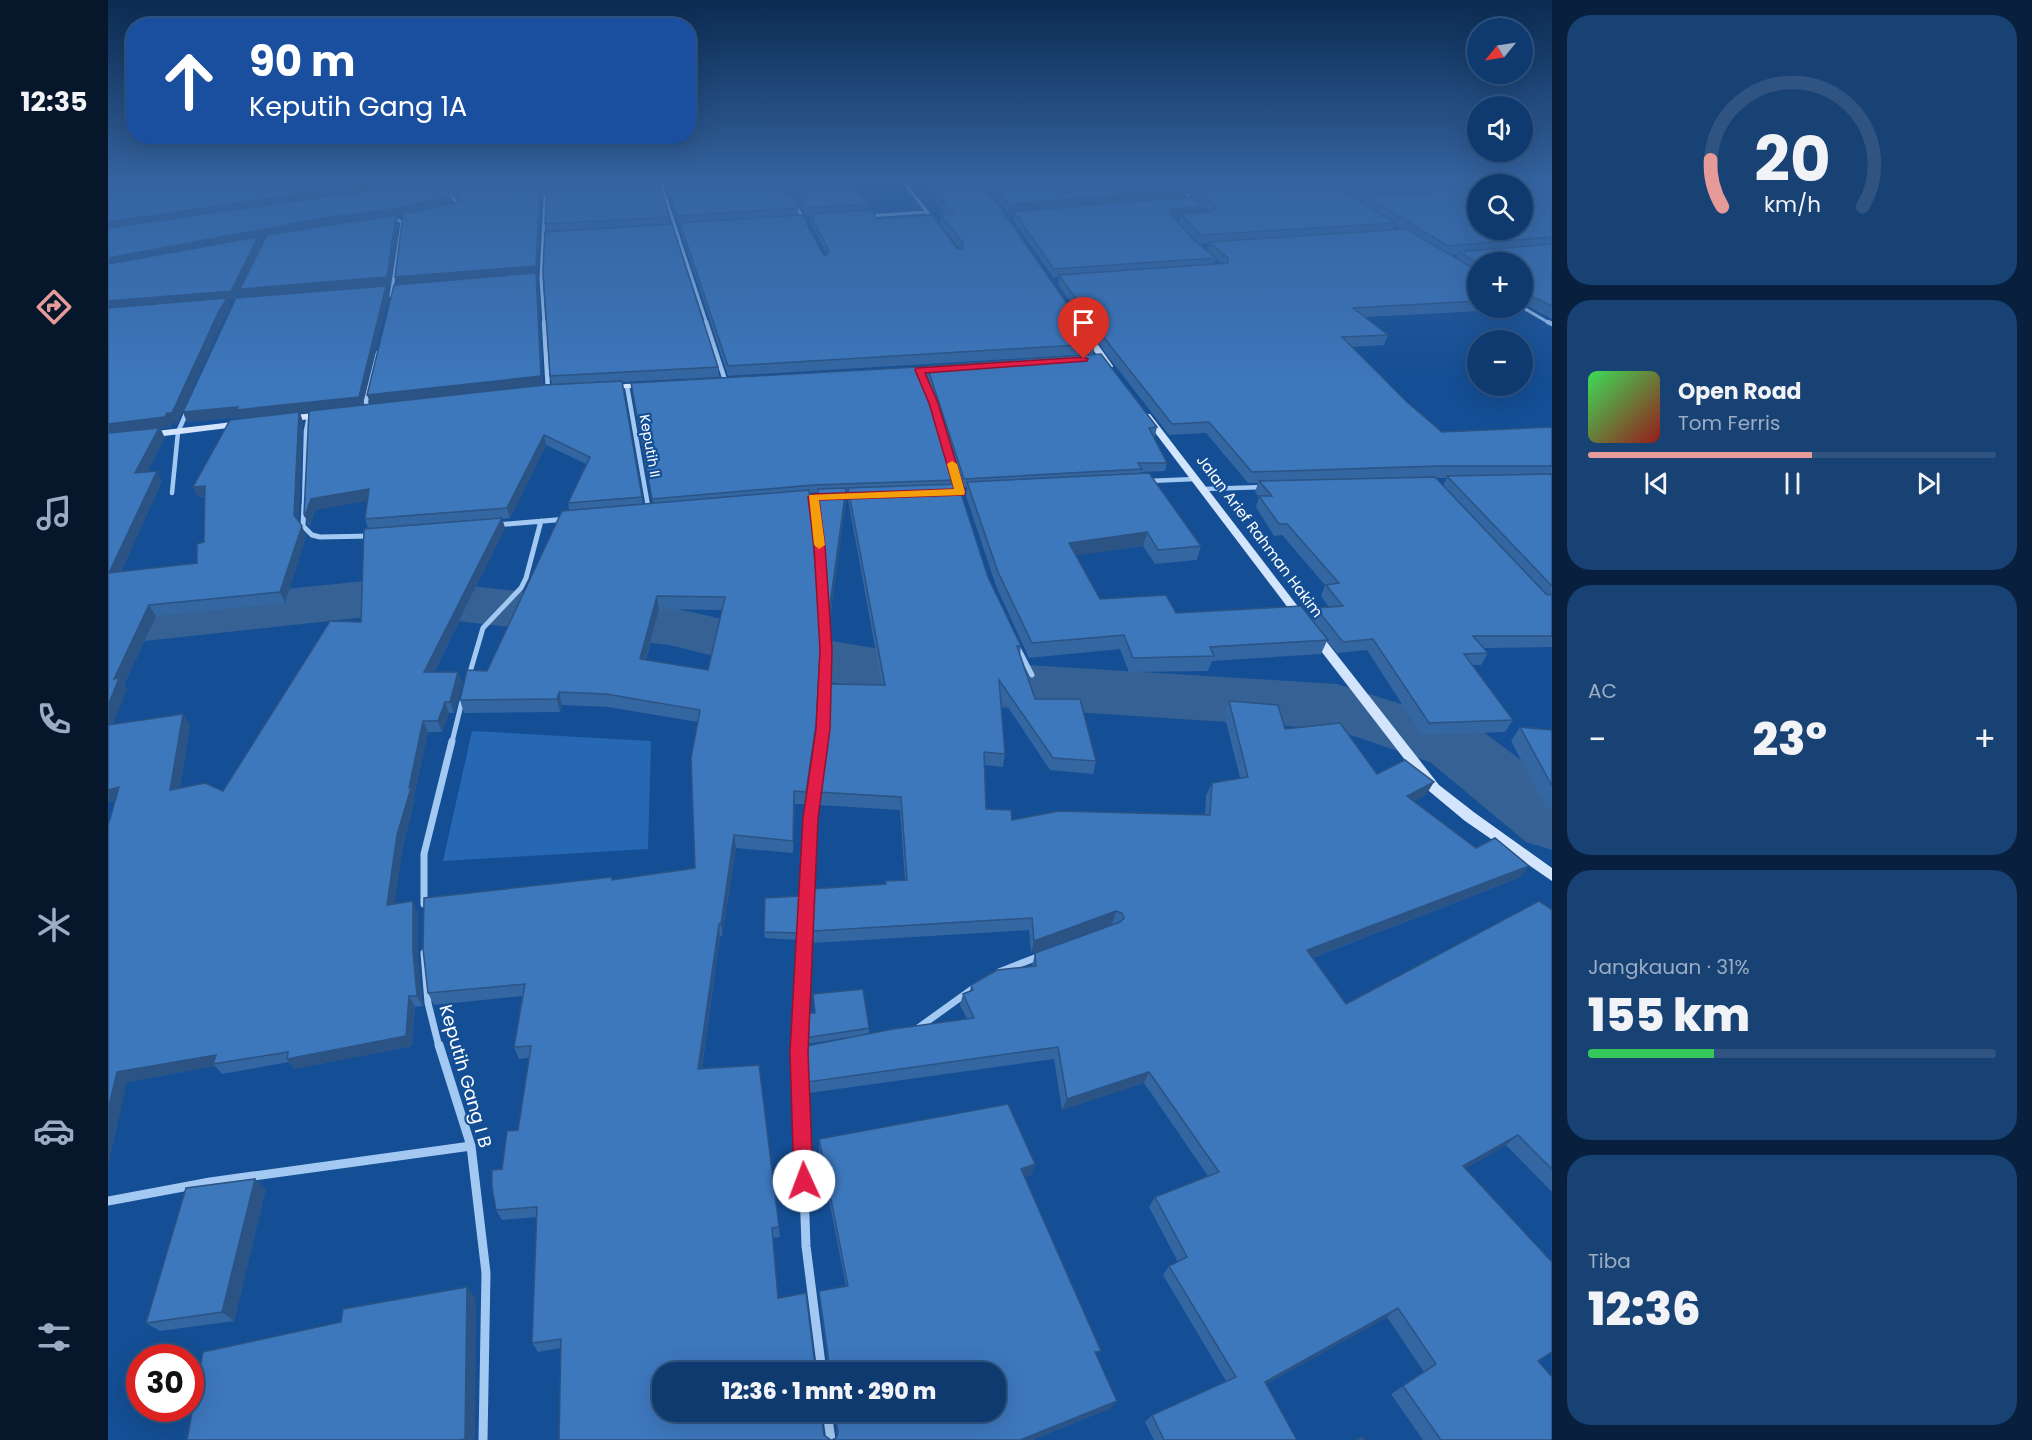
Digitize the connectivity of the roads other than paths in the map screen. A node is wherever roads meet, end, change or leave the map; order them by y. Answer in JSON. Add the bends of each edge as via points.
{"nodes":[{"id":1,"x":398,"y":248,"type":"edge"},
{"id":2,"x":542,"y":248,"type":"edge"},
{"id":3,"x":681,"y":248,"type":"edge"},
{"id":4,"x":530,"y":279,"type":"edge"},
{"id":5,"x":541,"y":279,"type":"junction"},
{"id":6,"x":403,"y":288,"type":"edge"},
{"id":7,"x":392,"y":289,"type":"junction"},
{"id":8,"x":381,"y":290,"type":"edge"},
{"id":9,"x":390,"y":303,"type":"edge"},
{"id":10,"x":1533,"y":313,"type":"edge"},
{"id":11,"x":1552,"y":324,"type":"edge"},
{"id":12,"x":1083,"y":329,"type":"edge"},
{"id":13,"x":379,"y":346,"type":"edge"},
{"id":14,"x":920,"y":370,"type":"junction"},
{"id":15,"x":931,"y":370,"type":"edge"},
{"id":16,"x":908,"y":371,"type":"edge"},
{"id":17,"x":1114,"y":373,"type":"edge"},
{"id":18,"x":725,"y":380,"type":"junction"},
{"id":19,"x":736,"y":380,"type":"edge"},
{"id":20,"x":713,"y":381,"type":"edge"},
{"id":21,"x":658,"y":384,"type":"edge"},
{"id":22,"x":627,"y":386,"type":"junction"},
{"id":23,"x":593,"y":388,"type":"edge"},
{"id":24,"x":548,"y":390,"type":"junction"},
{"id":25,"x":559,"y":390,"type":"edge"},
{"id":26,"x":537,"y":392,"type":"edge"},
{"id":27,"x":192,"y":400,"type":"edge"},
{"id":28,"x":1139,"y":406,"type":"edge"},
{"id":29,"x":378,"y":409,"type":"edge"},
{"id":30,"x":367,"y":411,"type":"junction"},
{"id":31,"x":356,"y":412,"type":"edge"},
{"id":32,"x":332,"y":414,"type":"edge"},
{"id":33,"x":309,"y":416,"type":"junction"},
{"id":34,"x":276,"y":420,"type":"edge"},
{"id":35,"x":253,"y":423,"type":"edge"},
{"id":36,"x":178,"y":432,"type":"junction"},
{"id":37,"x":143,"y":435,"type":"edge"},
{"id":38,"x":1196,"y":479,"type":"junction"},
{"id":39,"x":1137,"y":482,"type":"edge"},
{"id":40,"x":1276,"y":487,"type":"edge"},
{"id":41,"x":1204,"y":489,"type":"junction"},
{"id":42,"x":960,"y":492,"type":"junction"},
{"id":43,"x":972,"y":492,"type":"edge"},
{"id":44,"x":172,"y":493,"type":"dead end"},
{"id":45,"x":949,"y":493,"type":"edge"},
{"id":46,"x":813,"y":497,"type":"junction"},
{"id":47,"x":825,"y":497,"type":"edge"},
{"id":48,"x":801,"y":498,"type":"edge"},
{"id":49,"x":963,"y":503,"type":"edge"},
{"id":50,"x":649,"y":510,"type":"junction"},
{"id":51,"x":661,"y":510,"type":"edge"},
{"id":52,"x":638,"y":512,"type":"edge"},
{"id":53,"x":574,"y":518,"type":"edge"},
{"id":54,"x":541,"y":521,"type":"junction"},
{"id":55,"x":488,"y":526,"type":"edge"},
{"id":56,"x":376,"y":535,"type":"edge"},
{"id":57,"x":1013,"y":638,"type":"edge"},
{"id":58,"x":1032,"y":675,"type":"dead end"},
{"id":59,"x":1552,"y":875,"type":"edge"},
{"id":60,"x":424,"y":913,"type":"edge"},
{"id":61,"x":424,"y":949,"type":"edge"},
{"id":62,"x":1050,"y":952,"type":"edge"},
{"id":63,"x":913,"y":1030,"type":"edge"},
{"id":64,"x":810,"y":1050,"type":"edge"},
{"id":65,"x":799,"y":1052,"type":"junction"},
{"id":66,"x":471,"y":1146,"type":"junction"},
{"id":67,"x":108,"y":1201,"type":"edge"},
{"id":68,"x":821,"y":1362,"type":"edge"},
{"id":69,"x":828,"y":1422,"type":"edge"},
{"id":70,"x":483,"y":1440,"type":"edge"},
{"id":71,"x":831,"y":1440,"type":"edge"}],
"edges":[{"from":1,"to":7,"type":"street"},
{"from":2,"to":5,"type":"street"},
{"from":3,"to":18,"type":"street"},
{"from":4,"to":5,"type":"street"},
{"from":5,"to":24,"type":"street"},
{"from":6,"to":7,"type":"street"},
{"from":7,"to":8,"type":"street"},
{"from":7,"to":9,"type":"street"},
{"from":10,"to":11,"type":"street"},
{"from":12,"to":17,"type":"main road","via":[[1097,358]]},
{"from":13,"to":30,"type":"street"},
{"from":14,"to":15,"type":"main road"},
{"from":14,"to":16,"type":"main road"},
{"from":14,"to":42,"type":"street","via":[[934,403]]},
{"from":18,"to":19,"type":"main road"},
{"from":18,"to":20,"type":"main road"},
{"from":21,"to":22,"type":"main road"},
{"from":22,"to":23,"type":"main road"},
{"from":22,"to":50,"type":"street","name":"Keputih II"},
{"from":24,"to":25,"type":"main road"},
{"from":24,"to":26,"type":"main road"},
{"from":27,"to":36,"type":"street"},
{"from":28,"to":38,"type":"main road","name":"Jalan Arief Rahman Hakim"},
{"from":29,"to":30,"type":"main road"},
{"from":30,"to":31,"type":"main road"},
{"from":32,"to":33,"type":"main road"},
{"from":33,"to":34,"type":"main road"},
{"from":33,"to":56,"type":"street","via":[[305,530],[328,538]]},
{"from":35,"to":36,"type":"main road"},
{"from":36,"to":37,"type":"main road"},
{"from":36,"to":44,"type":"street"},
{"from":38,"to":39,"type":"street"},
{"from":38,"to":41,"type":"main road","name":"Jalan Arief Rahman Hakim"},
{"from":40,"to":41,"type":"street"},
{"from":41,"to":59,"type":"main road","name":"Jalan Arief Rahman Hakim","via":[[1415,766],[1444,797]]},
{"from":42,"to":43,"type":"street"},
{"from":42,"to":45,"type":"street"},
{"from":42,"to":49,"type":"street"},
{"from":46,"to":47,"type":"street"},
{"from":46,"to":48,"type":"street"},
{"from":46,"to":65,"type":"street","via":[[826,678],[810,818]]},
{"from":50,"to":51,"type":"street"},
{"from":50,"to":52,"type":"street"},
{"from":53,"to":54,"type":"street"},
{"from":54,"to":55,"type":"street"},
{"from":54,"to":60,"type":"street","via":[[521,588],[487,622],[476,646],[424,854]]},
{"from":57,"to":58,"type":"street"},
{"from":61,"to":66,"type":"street","name":"Keputih Gang I B","via":[[428,1003],[436,1037]]},
{"from":62,"to":63,"type":"street","via":[[984,981]]},
{"from":64,"to":65,"type":"street"},
{"from":65,"to":68,"type":"street","via":[[806,1245]]},
{"from":66,"to":67,"type":"street","via":[[210,1182]]},
{"from":66,"to":70,"type":"street","name":"Keputih Gang I B","via":[[486,1273]]},
{"from":69,"to":71,"type":"street"}]}
